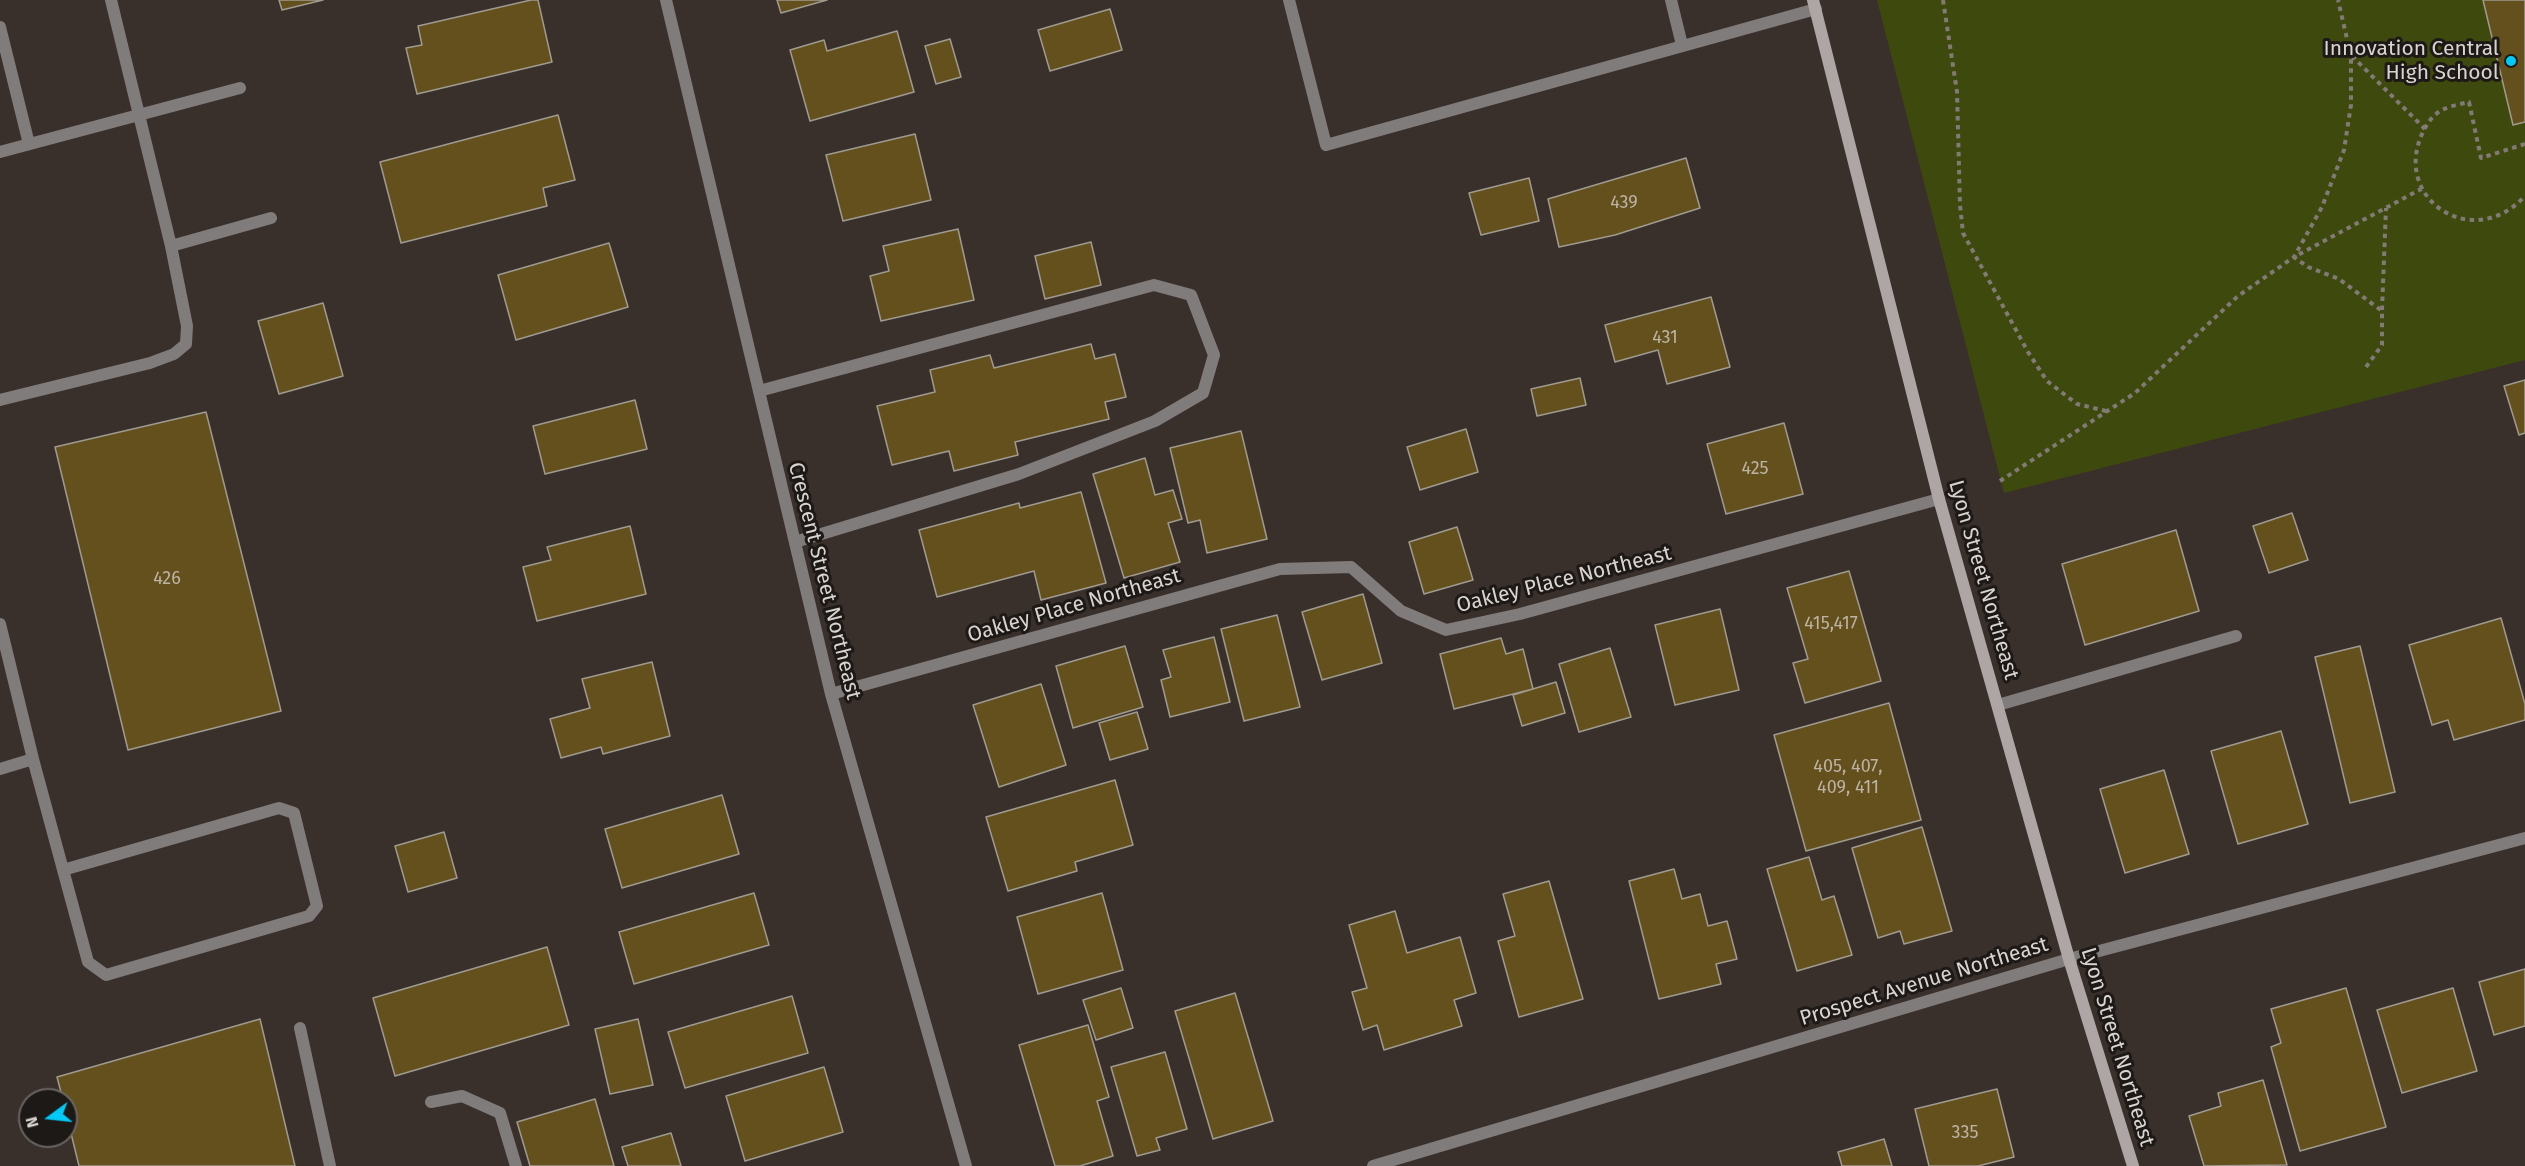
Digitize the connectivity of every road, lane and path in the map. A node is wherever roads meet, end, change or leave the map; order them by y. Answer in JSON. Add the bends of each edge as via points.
{"nodes":[{"id":1,"x":111,"y":0,"type":"edge"},
{"id":2,"x":666,"y":0,"type":"edge"},
{"id":3,"x":1289,"y":0,"type":"edge"},
{"id":4,"x":1671,"y":0,"type":"edge"},
{"id":5,"x":1943,"y":0,"type":"edge"},
{"id":6,"x":2338,"y":0,"type":"edge"},
{"id":7,"x":1814,"y":4,"type":"edge"},
{"id":8,"x":0,"y":27,"type":"edge"},
{"id":9,"x":1682,"y":45,"type":"junction"},
{"id":10,"x":2351,"y":56,"type":"junction"},
{"id":11,"x":240,"y":88,"type":"dead end"},
{"id":12,"x":138,"y":115,"type":"junction"},
{"id":13,"x":2425,"y":129,"type":"junction"},
{"id":14,"x":29,"y":144,"type":"junction"},
{"id":15,"x":2525,"y":144,"type":"edge"},
{"id":16,"x":0,"y":152,"type":"edge"},
{"id":17,"x":2423,"y":188,"type":"junction"},
{"id":18,"x":2525,"y":196,"type":"edge"},
{"id":19,"x":2386,"y":208,"type":"junction"},
{"id":20,"x":271,"y":218,"type":"dead end"},
{"id":21,"x":171,"y":246,"type":"junction"},
{"id":22,"x":2294,"y":256,"type":"junction"},
{"id":23,"x":2382,"y":311,"type":"junction"},
{"id":24,"x":2366,"y":367,"type":"dead end"},
{"id":25,"x":759,"y":391,"type":"junction"},
{"id":26,"x":0,"y":400,"type":"edge"},
{"id":27,"x":2107,"y":411,"type":"junction"},
{"id":28,"x":2000,"y":481,"type":"dead end"},
{"id":29,"x":1939,"y":499,"type":"junction"},
{"id":30,"x":795,"y":542,"type":"junction"},
{"id":31,"x":0,"y":624,"type":"edge"},
{"id":32,"x":2236,"y":636,"type":"dead end"},
{"id":33,"x":831,"y":694,"type":"junction"},
{"id":34,"x":1998,"y":705,"type":"junction"},
{"id":35,"x":33,"y":759,"type":"junction"},
{"id":36,"x":0,"y":769,"type":"edge"},
{"id":37,"x":2525,"y":838,"type":"edge"},
{"id":38,"x":63,"y":870,"type":"junction"},
{"id":39,"x":2069,"y":959,"type":"junction"},
{"id":40,"x":300,"y":1028,"type":"dead end"},
{"id":41,"x":430,"y":1102,"type":"dead end"},
{"id":42,"x":330,"y":1166,"type":"edge"},
{"id":43,"x":516,"y":1166,"type":"edge"},
{"id":44,"x":966,"y":1166,"type":"edge"},
{"id":45,"x":1373,"y":1166,"type":"edge"},
{"id":46,"x":2133,"y":1166,"type":"edge"}],
"edges":[{"from":1,"to":12,"type":"street"},
{"from":2,"to":25,"type":"street","name":"Crescent Street Northeast"},
{"from":3,"to":9,"type":"street","via":[[1326,145]]},
{"from":4,"to":9,"type":"street"},
{"from":5,"to":27,"type":"path","via":[[1957,92],[1963,234],[2047,381],[2077,404]]},
{"from":6,"to":10,"type":"path"},
{"from":7,"to":9,"type":"street"},
{"from":7,"to":29,"type":"street","name":"Lyon Street Northeast"},
{"from":8,"to":14,"type":"street"},
{"from":10,"to":13,"type":"path"},
{"from":10,"to":22,"type":"path","via":[[2351,105],[2344,150],[2322,207]]},
{"from":11,"to":12,"type":"street"},
{"from":12,"to":14,"type":"street"},
{"from":12,"to":21,"type":"street"},
{"from":13,"to":15,"type":"path","via":[[2442,110],[2469,102],[2481,158]]},
{"from":13,"to":17,"type":"path","via":[[2415,157]]},
{"from":14,"to":16,"type":"street"},
{"from":17,"to":18,"type":"path","via":[[2438,208],[2474,221],[2511,210]]},
{"from":17,"to":19,"type":"path"},
{"from":19,"to":22,"type":"path"},
{"from":19,"to":23,"type":"path"},
{"from":20,"to":21,"type":"street"},
{"from":21,"to":26,"type":"street","via":[[187,326],[186,344],[174,354],[150,363]]},
{"from":22,"to":23,"type":"path","via":[[2308,267],[2339,279]]},
{"from":22,"to":27,"type":"path","via":[[2238,296],[2135,393]]},
{"from":23,"to":24,"type":"path","via":[[2382,345]]},
{"from":25,"to":30,"type":"street","name":"Crescent Street Northeast"},
{"from":25,"to":30,"type":"street","via":[[1154,285],[1191,295],[1214,355],[1203,393],[1155,421],[1019,474]]},
{"from":27,"to":28,"type":"path"},
{"from":29,"to":33,"type":"street","name":"Oakley Place Northeast","via":[[1520,614],[1446,630],[1401,611],[1351,567],[1280,569]]},
{"from":29,"to":34,"type":"street","name":"Lyon Street Northeast"},
{"from":30,"to":33,"type":"street","name":"Crescent Street Northeast"},
{"from":31,"to":35,"type":"street"},
{"from":32,"to":34,"type":"street"},
{"from":33,"to":44,"type":"street","name":"Crescent Street Northeast"},
{"from":34,"to":39,"type":"street","name":"Lyon Street Northeast"},
{"from":35,"to":36,"type":"street"},
{"from":35,"to":38,"type":"street"},
{"from":37,"to":39,"type":"street","name":"Prospect Avenue Northeast"},
{"from":38,"to":38,"type":"street","via":[[88,962],[106,975],[309,916],[317,906],[294,813],[279,808]]},
{"from":39,"to":45,"type":"street","name":"Prospect Avenue Northeast"},
{"from":39,"to":46,"type":"street","name":"Lyon Street Northeast"},
{"from":40,"to":42,"type":"street"},
{"from":41,"to":43,"type":"street","via":[[462,1096],[500,1113]]}]}
